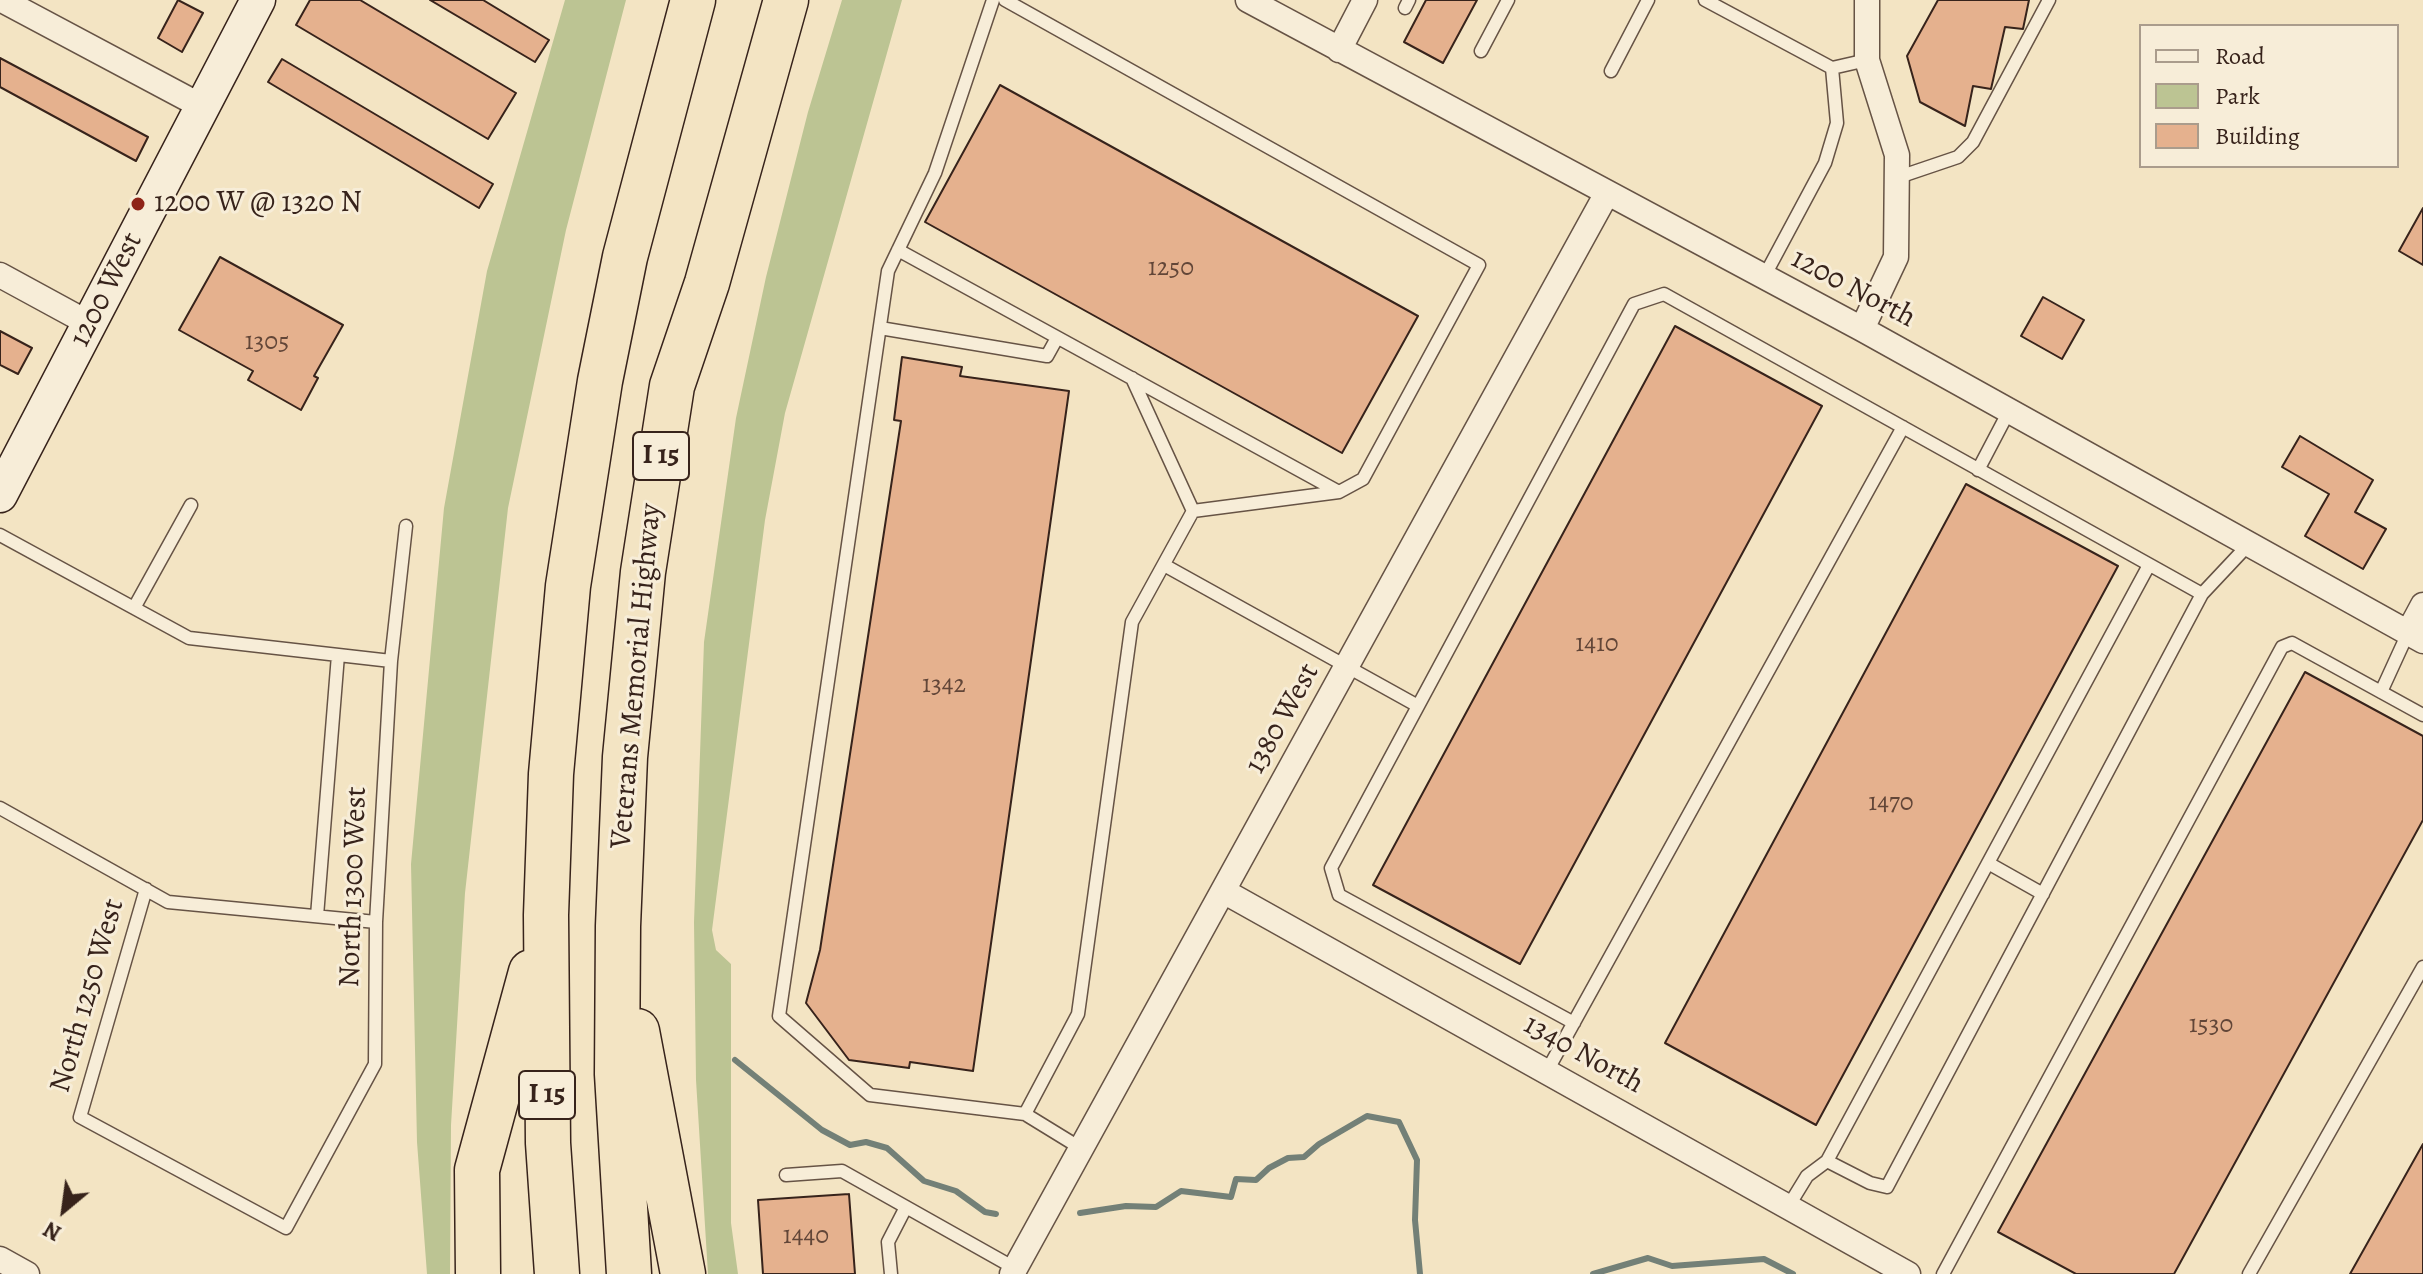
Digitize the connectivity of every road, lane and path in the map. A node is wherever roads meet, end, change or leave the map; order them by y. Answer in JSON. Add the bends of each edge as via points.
{"nodes":[{"id":1,"x":2,"y":0,"type":"edge"},
{"id":2,"x":258,"y":0,"type":"edge"},
{"id":3,"x":693,"y":0,"type":"edge"},
{"id":4,"x":786,"y":0,"type":"edge"},
{"id":5,"x":993,"y":0,"type":"edge"},
{"id":6,"x":1005,"y":0,"type":"edge"},
{"id":7,"x":1248,"y":0,"type":"edge"},
{"id":8,"x":1365,"y":0,"type":"edge"},
{"id":9,"x":1508,"y":0,"type":"edge"},
{"id":10,"x":1648,"y":0,"type":"edge"},
{"id":11,"x":1705,"y":0,"type":"edge"},
{"id":12,"x":2049,"y":0,"type":"edge"},
{"id":13,"x":1872,"y":1,"type":"edge"},
{"id":14,"x":1339,"y":50,"type":"junction"},
{"id":15,"x":1481,"y":51,"type":"dead end"},
{"id":16,"x":1867,"y":60,"type":"junction"},
{"id":17,"x":1832,"y":68,"type":"junction"},
{"id":18,"x":1611,"y":71,"type":"dead end"},
{"id":19,"x":201,"y":106,"type":"junction"},
{"id":20,"x":1896,"y":178,"type":"junction"},
{"id":21,"x":1607,"y":193,"type":"junction"},
{"id":22,"x":898,"y":250,"type":"junction"},
{"id":23,"x":0,"y":275,"type":"edge"},
{"id":24,"x":1764,"y":277,"type":"junction"},
{"id":25,"x":90,"y":324,"type":"junction"},
{"id":26,"x":880,"y":328,"type":"junction"},
{"id":27,"x":1862,"y":329,"type":"junction"},
{"id":28,"x":1057,"y":338,"type":"junction"},
{"id":29,"x":1132,"y":378,"type":"junction"},
{"id":30,"x":2009,"y":411,"type":"junction"},
{"id":31,"x":1903,"y":427,"type":"junction"},
{"id":32,"x":1978,"y":470,"type":"junction"},
{"id":33,"x":1339,"y":492,"type":"junction"},
{"id":34,"x":0,"y":495,"type":"edge"},
{"id":35,"x":191,"y":505,"type":"dead end"},
{"id":36,"x":1193,"y":511,"type":"junction"},
{"id":37,"x":406,"y":526,"type":"dead end"},
{"id":38,"x":0,"y":535,"type":"edge"},
{"id":39,"x":2249,"y":544,"type":"junction"},
{"id":40,"x":1164,"y":565,"type":"junction"},
{"id":41,"x":2149,"y":565,"type":"junction"},
{"id":42,"x":2202,"y":594,"type":"junction"},
{"id":43,"x":2423,"y":605,"type":"edge"},
{"id":44,"x":134,"y":608,"type":"junction"},
{"id":45,"x":2416,"y":637,"type":"edge"},
{"id":46,"x":338,"y":655,"type":"junction"},
{"id":47,"x":391,"y":661,"type":"junction"},
{"id":48,"x":1348,"y":667,"type":"junction"},
{"id":49,"x":2381,"y":692,"type":"junction"},
{"id":50,"x":1418,"y":706,"type":"junction"},
{"id":51,"x":2423,"y":715,"type":"edge"},
{"id":52,"x":0,"y":808,"type":"edge"},
{"id":53,"x":1988,"y":863,"type":"junction"},
{"id":54,"x":146,"y":889,"type":"junction"},
{"id":55,"x":1225,"y":892,"type":"junction"},
{"id":56,"x":2043,"y":894,"type":"junction"},
{"id":57,"x":546,"y":915,"type":"junction"},
{"id":58,"x":317,"y":916,"type":"junction"},
{"id":59,"x":376,"y":922,"type":"junction"},
{"id":60,"x":618,"y":926,"type":"junction"},
{"id":61,"x":2423,"y":967,"type":"edge"},
{"id":62,"x":1574,"y":1023,"type":"junction"},
{"id":63,"x":1547,"y":1071,"type":"junction"},
{"id":64,"x":1025,"y":1114,"type":"junction"},
{"id":65,"x":1082,"y":1149,"type":"junction"},
{"id":66,"x":1827,"y":1161,"type":"junction"},
{"id":67,"x":786,"y":1175,"type":"dead end"},
{"id":68,"x":906,"y":1207,"type":"junction"},
{"id":69,"x":1788,"y":1207,"type":"junction"},
{"id":70,"x":286,"y":1228,"type":"joint"},
{"id":71,"x":0,"y":1259,"type":"edge"},
{"id":72,"x":1017,"y":1272,"type":"edge"},
{"id":73,"x":27,"y":1274,"type":"edge"},
{"id":74,"x":478,"y":1274,"type":"edge"},
{"id":75,"x":557,"y":1274,"type":"edge"},
{"id":76,"x":629,"y":1274,"type":"edge"},
{"id":77,"x":683,"y":1274,"type":"edge"},
{"id":78,"x":891,"y":1274,"type":"edge"},
{"id":79,"x":1908,"y":1274,"type":"edge"},
{"id":80,"x":1943,"y":1274,"type":"edge"},
{"id":81,"x":2249,"y":1274,"type":"edge"}],
"edges":[{"from":1,"to":19,"type":"street"},
{"from":2,"to":19,"type":"street","name":"1200 West"},
{"from":3,"to":57,"type":"highway","number":"I 15","via":[[635,215],[587,453],[558,693]]},
{"from":4,"to":60,"type":"highway","name":"Veterans Memorial Highway","number":"I 15","via":[[707,283],[672,386],[633,657]]},
{"from":5,"to":22,"type":"lane","via":[[935,173]]},
{"from":6,"to":33,"type":"lane","via":[[1479,265],[1363,479]]},
{"from":7,"to":14,"type":"street","name":"1200 North"},
{"from":8,"to":14,"type":"street"},
{"from":9,"to":15,"type":"lane"},
{"from":10,"to":18,"type":"lane"},
{"from":11,"to":17,"type":"lane"},
{"from":12,"to":20,"type":"lane","via":[[1973,142],[1958,157]]},
{"from":13,"to":16,"type":"street"},
{"from":14,"to":21,"type":"street","name":"1200 North"},
{"from":16,"to":17,"type":"lane"},
{"from":16,"to":20,"type":"street","via":[[1897,155]]},
{"from":17,"to":24,"type":"lane","via":[[1837,123],[1825,163]]},
{"from":19,"to":25,"type":"street","name":"1200 West"},
{"from":20,"to":27,"type":"street","via":[[1896,257]]},
{"from":21,"to":24,"type":"street","name":"1200 North"},
{"from":21,"to":48,"type":"street","name":"1380 West"},
{"from":22,"to":26,"type":"lane","via":[[888,271]]},
{"from":22,"to":28,"type":"lane"},
{"from":23,"to":25,"type":"street"},
{"from":24,"to":27,"type":"street","name":"1200 North"},
{"from":25,"to":34,"type":"street","name":"1200 West"},
{"from":26,"to":28,"type":"lane","via":[[1047,356]]},
{"from":26,"to":64,"type":"lane","via":[[779,1016],[870,1095]]},
{"from":27,"to":30,"type":"street","name":"1200 North"},
{"from":28,"to":29,"type":"lane"},
{"from":29,"to":33,"type":"lane"},
{"from":29,"to":36,"type":"lane"},
{"from":30,"to":32,"type":"lane"},
{"from":30,"to":39,"type":"street","name":"1200 North"},
{"from":31,"to":32,"type":"lane"},
{"from":31,"to":50,"type":"lane","via":[[1664,294],[1634,304]]},
{"from":31,"to":62,"type":"lane"},
{"from":32,"to":41,"type":"lane"},
{"from":33,"to":36,"type":"lane"},
{"from":35,"to":44,"type":"lane"},
{"from":36,"to":40,"type":"lane"},
{"from":37,"to":47,"type":"lane","name":"North 1300 West"},
{"from":38,"to":44,"type":"lane"},
{"from":39,"to":42,"type":"lane"},
{"from":39,"to":45,"type":"street","name":"1200 North"},
{"from":40,"to":48,"type":"lane"},
{"from":40,"to":64,"type":"lane","via":[[1132,622],[1078,1014]]},
{"from":41,"to":42,"type":"lane"},
{"from":41,"to":53,"type":"lane"},
{"from":42,"to":56,"type":"lane"},
{"from":43,"to":45,"type":"street"},
{"from":44,"to":46,"type":"lane","via":[[189,638]]},
{"from":45,"to":49,"type":"lane"},
{"from":46,"to":47,"type":"lane"},
{"from":46,"to":58,"type":"lane"},
{"from":47,"to":59,"type":"lane","name":"North 1300 West"},
{"from":48,"to":50,"type":"lane"},
{"from":48,"to":55,"type":"street","name":"1380 West"},
{"from":49,"to":51,"type":"lane"},
{"from":49,"to":80,"type":"lane","via":[[2292,643],[2282,647]]},
{"from":50,"to":62,"type":"lane","via":[[1331,868],[1339,895]]},
{"from":52,"to":54,"type":"lane"},
{"from":53,"to":56,"type":"lane"},
{"from":53,"to":66,"type":"lane"},
{"from":54,"to":58,"type":"lane","via":[[168,902]]},
{"from":54,"to":70,"type":"lane","name":"North 1250 West","via":[[80,1117]]},
{"from":55,"to":63,"type":"street","name":"1340 North"},
{"from":55,"to":65,"type":"street","name":"1380 West"},
{"from":56,"to":66,"type":"lane","via":[[1887,1187]]},
{"from":57,"to":74,"type":"highway","via":[[477,1170]]},
{"from":57,"to":75,"type":"highway","number":"I 15","via":[[548,1128]]},
{"from":58,"to":59,"type":"lane"},
{"from":59,"to":70,"type":"lane","name":"North 1300 West","via":[[375,1064]]},
{"from":60,"to":76,"type":"highway","name":"Veterans Memorial Highway","number":"I 15","via":[[617,1074]]},
{"from":60,"to":77,"type":"highway"},
{"from":61,"to":81,"type":"lane"},
{"from":62,"to":63,"type":"lane"},
{"from":63,"to":69,"type":"street","name":"1340 North"},
{"from":64,"to":65,"type":"lane"},
{"from":65,"to":72,"type":"street","name":"1380 West"},
{"from":66,"to":69,"type":"lane","via":[[1807,1176]]},
{"from":67,"to":68,"type":"lane","via":[[842,1171]]},
{"from":68,"to":72,"type":"lane"},
{"from":68,"to":78,"type":"lane","via":[[888,1242]]},
{"from":69,"to":79,"type":"street","name":"1340 North"},
{"from":71,"to":73,"type":"street"}]}
